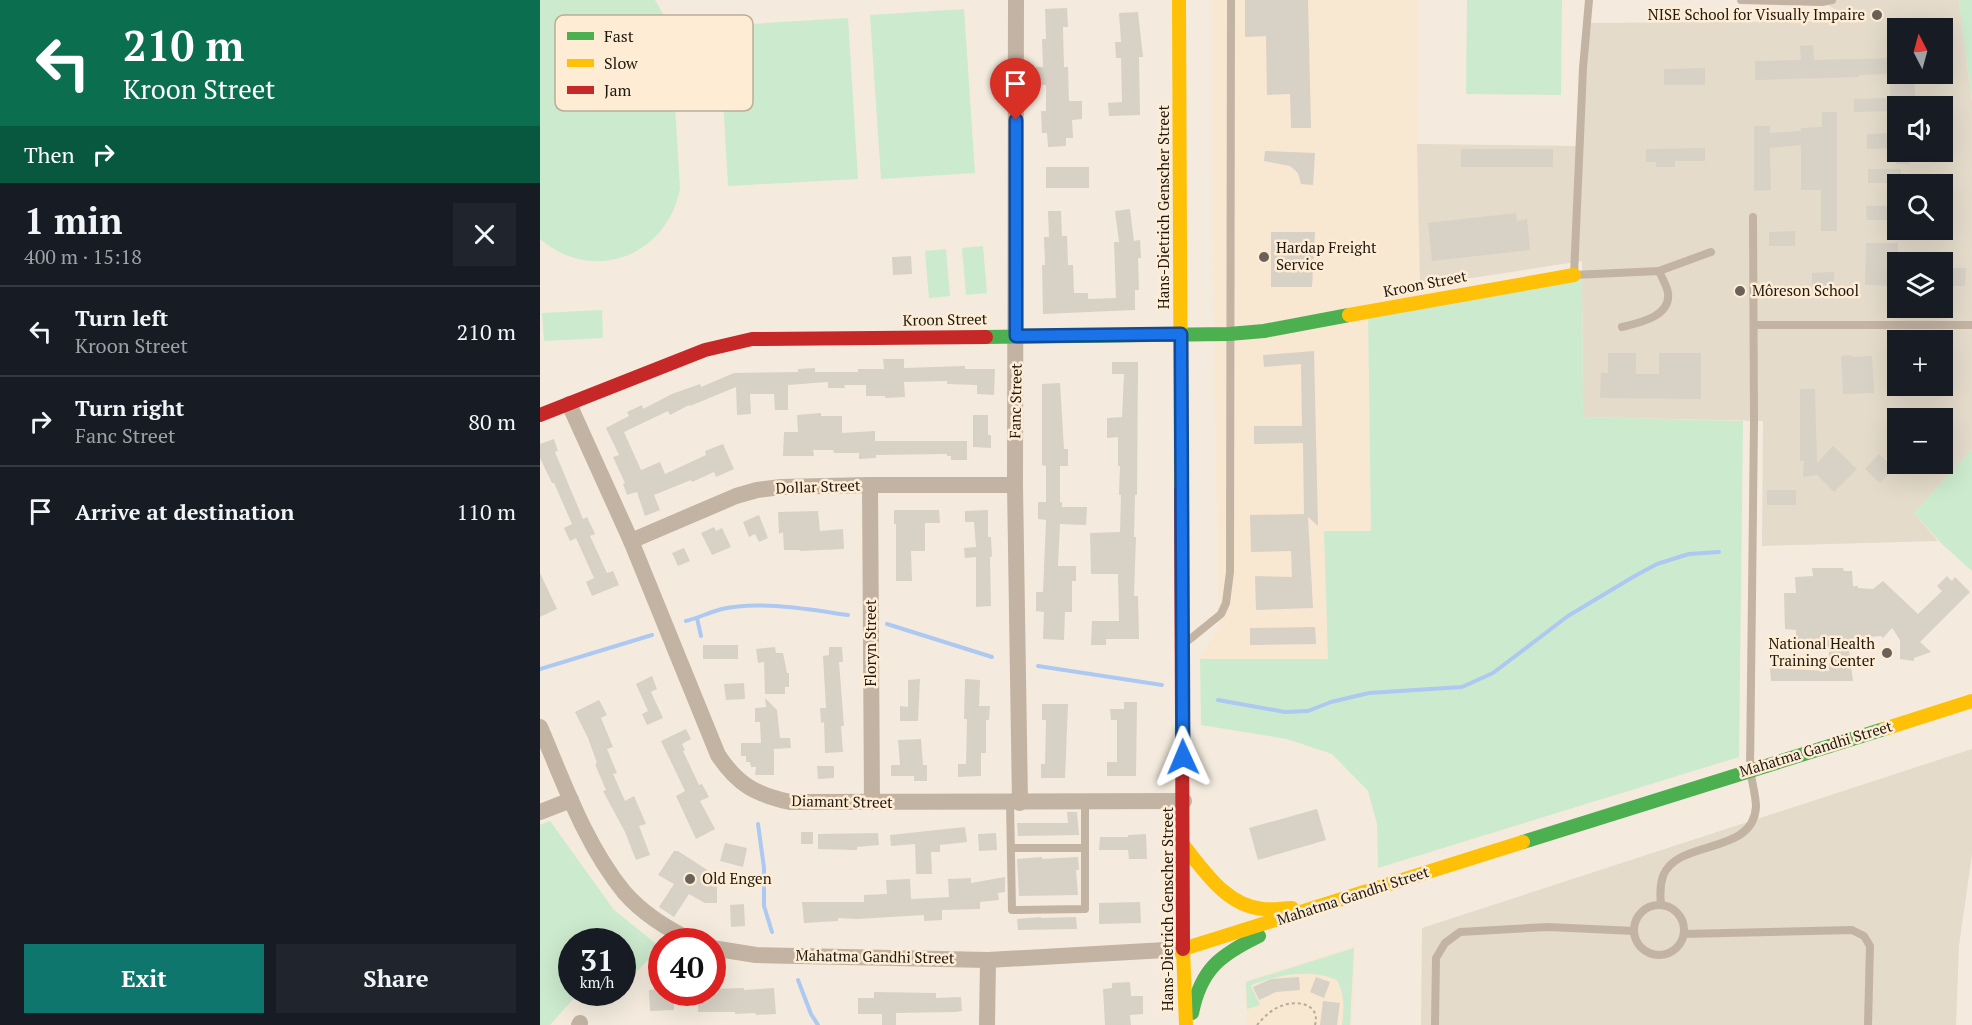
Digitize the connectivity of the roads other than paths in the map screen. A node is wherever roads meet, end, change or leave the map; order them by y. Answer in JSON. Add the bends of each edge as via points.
{"nodes":[{"id":1,"x":1016,"y":0,"type":"edge"},
{"id":2,"x":1179,"y":0,"type":"edge"},
{"id":3,"x":1231,"y":0,"type":"edge"},
{"id":4,"x":1589,"y":0,"type":"edge"},
{"id":5,"x":1741,"y":0,"type":"edge"},
{"id":6,"x":1832,"y":0,"type":"edge"},
{"id":7,"x":1753,"y":217,"type":"dead end"},
{"id":8,"x":1711,"y":252,"type":"dead end"},
{"id":9,"x":1659,"y":271,"type":"junction"},
{"id":10,"x":1574,"y":275,"type":"junction"},
{"id":11,"x":1754,"y":325,"type":"junction"},
{"id":12,"x":1972,"y":325,"type":"edge"},
{"id":13,"x":1622,"y":327,"type":"dead end"},
{"id":14,"x":1181,"y":334,"type":"junction"},
{"id":15,"x":1229,"y":334,"type":"junction"},
{"id":16,"x":1016,"y":336,"type":"junction"},
{"id":17,"x":569,"y":404,"type":"junction"},
{"id":18,"x":540,"y":415,"type":"edge"},
{"id":19,"x":870,"y":485,"type":"junction"},
{"id":20,"x":1015,"y":485,"type":"junction"},
{"id":21,"x":631,"y":541,"type":"junction"},
{"id":22,"x":1182,"y":646,"type":"junction"},
{"id":23,"x":1972,"y":701,"type":"edge"},
{"id":24,"x":540,"y":728,"type":"edge"},
{"id":25,"x":1750,"y":770,"type":"junction"},
{"id":26,"x":571,"y":800,"type":"junction"},
{"id":27,"x":1184,"y":801,"type":"junction"},
{"id":28,"x":872,"y":802,"type":"junction"},
{"id":29,"x":1085,"y":802,"type":"junction"},
{"id":30,"x":1015,"y":803,"type":"junction"},
{"id":31,"x":540,"y":812,"type":"edge"},
{"id":32,"x":1184,"y":846,"type":"junction"},
{"id":33,"x":1011,"y":848,"type":"junction"},
{"id":34,"x":1085,"y":848,"type":"junction"},
{"id":35,"x":1329,"y":904,"type":"junction"},
{"id":36,"x":1661,"y":904,"type":"junction"},
{"id":37,"x":668,"y":928,"type":"edge"},
{"id":38,"x":1634,"y":930,"type":"junction"},
{"id":39,"x":1684,"y":934,"type":"junction"},
{"id":40,"x":1183,"y":949,"type":"junction"},
{"id":41,"x":726,"y":950,"type":"edge"},
{"id":42,"x":988,"y":960,"type":"junction"},
{"id":43,"x":987,"y":1025,"type":"edge"},
{"id":44,"x":1187,"y":1025,"type":"edge"},
{"id":45,"x":1435,"y":1025,"type":"edge"},
{"id":46,"x":1868,"y":1025,"type":"edge"}],
"edges":[{"from":1,"to":16,"type":"street","name":"Fanc Street"},
{"from":2,"to":14,"type":"street","name":"Hans-Dietrich Genscher Street"},
{"from":3,"to":15,"type":"lane"},
{"from":4,"to":10,"type":"lane"},
{"from":5,"to":6,"type":"lane"},
{"from":7,"to":11,"type":"lane"},
{"from":8,"to":9,"type":"lane"},
{"from":9,"to":10,"type":"lane"},
{"from":9,"to":13,"type":"lane","via":[[1668,293],[1667,306],[1655,316]]},
{"from":10,"to":15,"type":"street","name":"Kroon Street"},
{"from":11,"to":12,"type":"lane"},
{"from":11,"to":25,"type":"lane"},
{"from":14,"to":15,"type":"street","name":"Kroon Street"},
{"from":14,"to":16,"type":"street","name":"Kroon Street"},
{"from":14,"to":22,"type":"street","name":"Hans-Dietrich Genscher Street"},
{"from":15,"to":22,"type":"lane","via":[[1230,572],[1226,603],[1221,614]]},
{"from":16,"to":17,"type":"street","name":"Kroon Street","via":[[752,339],[705,350]]},
{"from":16,"to":20,"type":"street","name":"Fanc Street"},
{"from":17,"to":18,"type":"street","name":"Kroon Street"},
{"from":17,"to":21,"type":"street","name":"Diamant Street"},
{"from":19,"to":20,"type":"street","name":"Dollar Street"},
{"from":19,"to":21,"type":"street","name":"Dollar Street","via":[[757,490]]},
{"from":19,"to":28,"type":"street","name":"Floryn Street"},
{"from":20,"to":30,"type":"street","name":"Fanc Street"},
{"from":21,"to":28,"type":"street","name":"Diamant Street","via":[[718,754],[731,773],[767,797],[790,802]]},
{"from":22,"to":27,"type":"street","name":"Hans-Dietrich Genscher Street"},
{"from":23,"to":25,"type":"street","name":"Mahatma Gandhi Street"},
{"from":24,"to":26,"type":"street"},
{"from":25,"to":35,"type":"street","name":"Mahatma Gandhi Street"},
{"from":25,"to":36,"type":"lane","via":[[1756,808],[1749,826],[1736,838],[1678,858],[1663,874]]},
{"from":26,"to":31,"type":"street"},
{"from":26,"to":37,"type":"street","via":[[584,830],[625,893]]},
{"from":27,"to":29,"type":"street","name":"Diamant Street"},
{"from":27,"to":32,"type":"street","name":"Hans-Dietrich Genscher Street"},
{"from":28,"to":30,"type":"street","name":"Diamant Street"},
{"from":29,"to":30,"type":"street","name":"Diamant Street"},
{"from":29,"to":34,"type":"lane"},
{"from":30,"to":33,"type":"lane"},
{"from":32,"to":35,"type":"street","via":[[1216,886],[1245,904],[1261,909]]},
{"from":32,"to":40,"type":"street","name":"Hans-Dietrich Genscher Street"},
{"from":33,"to":34,"type":"lane"},
{"from":33,"to":34,"type":"lane","via":[[1012,910],[1085,909]]},
{"from":35,"to":40,"type":"street","name":"Mahatma Gandhi Street"},
{"from":35,"to":44,"type":"street","via":[[1246,942],[1220,959],[1198,988]]},
{"from":36,"to":38,"type":"lane","via":[[1644,909]]},
{"from":36,"to":39,"type":"lane","via":[[1682,917]]},
{"from":38,"to":39,"type":"lane","via":[[1640,946],[1653,954],[1670,953],[1682,942]]},
{"from":38,"to":45,"type":"lane","via":[[1548,927],[1460,932],[1445,943],[1436,958]]},
{"from":39,"to":46,"type":"lane","via":[[1852,930],[1864,936],[1870,946]]},
{"from":40,"to":42,"type":"street","name":"Mahatma Gandhi Street"},
{"from":40,"to":44,"type":"street","name":"Hans-Dietrich Genscher Street"},
{"from":41,"to":42,"type":"street","name":"Mahatma Gandhi Street","via":[[756,955]]},
{"from":42,"to":43,"type":"street"}]}
